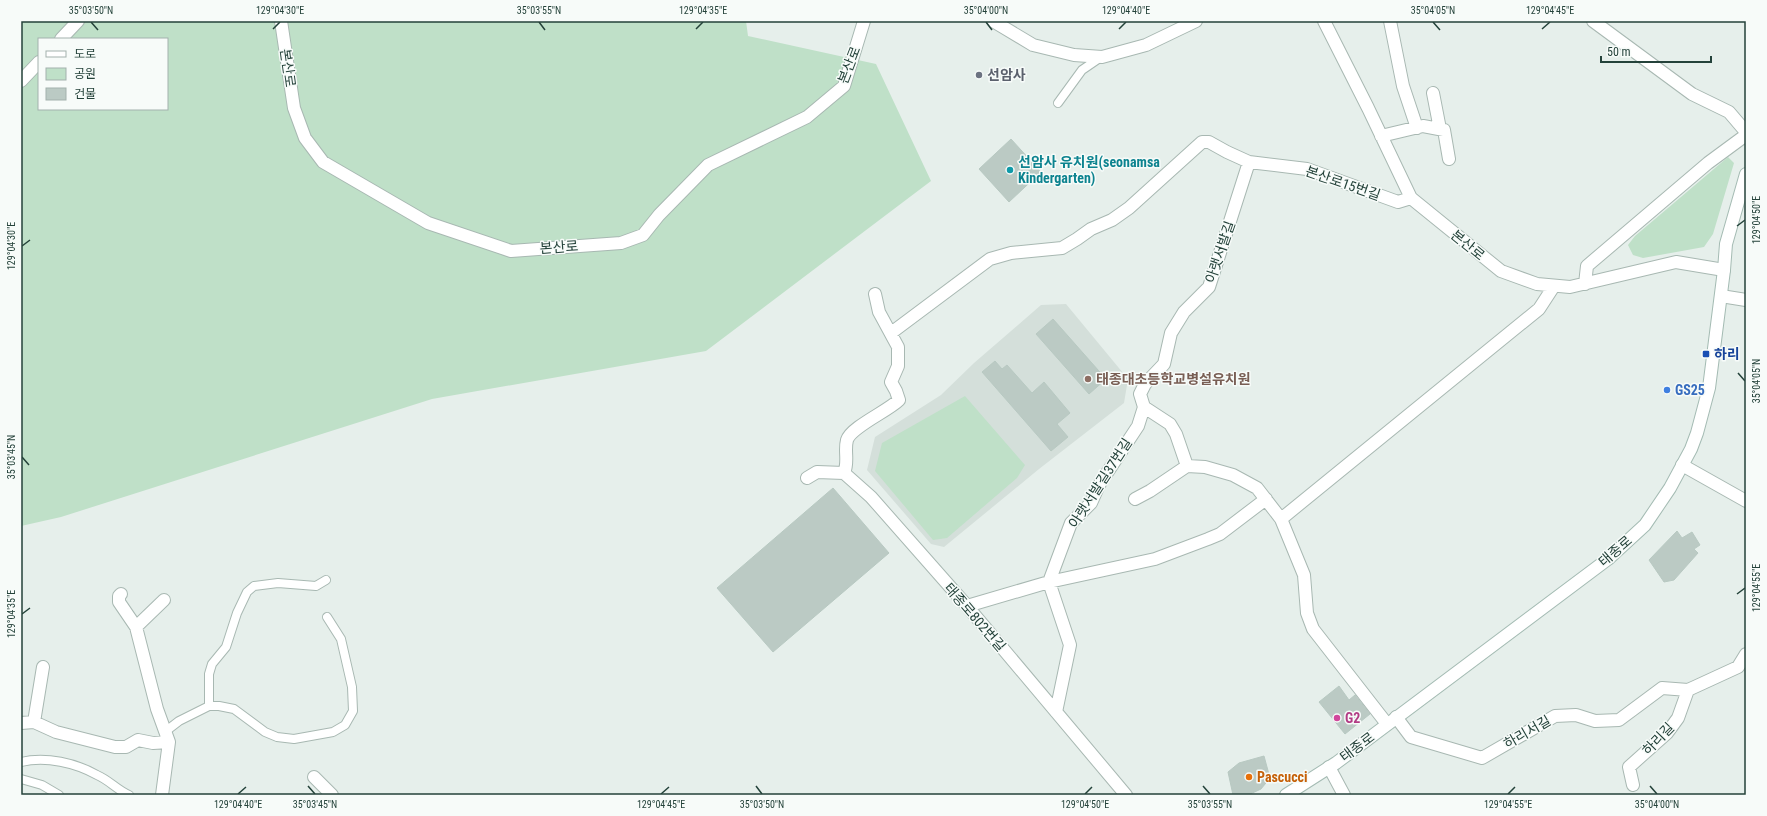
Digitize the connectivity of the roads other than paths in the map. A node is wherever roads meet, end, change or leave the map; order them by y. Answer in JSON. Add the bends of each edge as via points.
{"nodes":[{"id":1,"x":78,"y":21,"type":"edge"},
{"id":2,"x":281,"y":21,"type":"edge"},
{"id":3,"x":864,"y":21,"type":"edge"},
{"id":4,"x":993,"y":21,"type":"edge"},
{"id":5,"x":1196,"y":21,"type":"edge"},
{"id":6,"x":1324,"y":21,"type":"edge"},
{"id":7,"x":1390,"y":21,"type":"edge"},
{"id":8,"x":1593,"y":21,"type":"edge"},
{"id":9,"x":62,"y":38,"type":"edge"},
{"id":10,"x":1102,"y":57,"type":"junction"},
{"id":11,"x":38,"y":63,"type":"edge"},
{"id":12,"x":21,"y":81,"type":"edge"},
{"id":13,"x":1432,"y":93,"type":"dead end"},
{"id":14,"x":1058,"y":104,"type":"dead end"},
{"id":15,"x":1417,"y":128,"type":"junction"},
{"id":16,"x":1440,"y":129,"type":"junction"},
{"id":17,"x":1746,"y":132,"type":"edge"},
{"id":18,"x":1746,"y":135,"type":"edge"},
{"id":19,"x":1381,"y":136,"type":"junction"},
{"id":20,"x":1449,"y":159,"type":"dead end"},
{"id":21,"x":1249,"y":162,"type":"junction"},
{"id":22,"x":1746,"y":174,"type":"edge"},
{"id":23,"x":1411,"y":198,"type":"junction"},
{"id":24,"x":1724,"y":270,"type":"junction"},
{"id":25,"x":1585,"y":284,"type":"junction"},
{"id":26,"x":1554,"y":286,"type":"junction"},
{"id":27,"x":875,"y":294,"type":"dead end"},
{"id":28,"x":1721,"y":296,"type":"junction"},
{"id":29,"x":1746,"y":300,"type":"edge"},
{"id":30,"x":891,"y":333,"type":"junction"},
{"id":31,"x":1144,"y":407,"type":"junction"},
{"id":32,"x":1682,"y":465,"type":"junction"},
{"id":33,"x":1187,"y":466,"type":"junction"},
{"id":34,"x":844,"y":473,"type":"junction"},
{"id":35,"x":807,"y":478,"type":"dead end"},
{"id":36,"x":1266,"y":499,"type":"junction"},
{"id":37,"x":1135,"y":500,"type":"dead end"},
{"id":38,"x":1746,"y":501,"type":"edge"},
{"id":39,"x":1281,"y":519,"type":"junction"},
{"id":40,"x":326,"y":580,"type":"dead end"},
{"id":41,"x":1049,"y":582,"type":"junction"},
{"id":42,"x":121,"y":594,"type":"dead end"},
{"id":43,"x":164,"y":600,"type":"dead end"},
{"id":44,"x":967,"y":606,"type":"junction"},
{"id":45,"x":327,"y":617,"type":"dead end"},
{"id":46,"x":136,"y":626,"type":"junction"},
{"id":47,"x":1746,"y":654,"type":"edge"},
{"id":48,"x":43,"y":667,"type":"dead end"},
{"id":49,"x":1688,"y":690,"type":"junction"},
{"id":50,"x":209,"y":706,"type":"junction"},
{"id":51,"x":1056,"y":712,"type":"junction"},
{"id":52,"x":1392,"y":721,"type":"junction"},
{"id":53,"x":34,"y":722,"type":"junction"},
{"id":54,"x":21,"y":724,"type":"edge"},
{"id":55,"x":168,"y":737,"type":"junction"},
{"id":56,"x":21,"y":762,"type":"edge"},
{"id":57,"x":1329,"y":767,"type":"junction"},
{"id":58,"x":314,"y":777,"type":"dead end"},
{"id":59,"x":21,"y":779,"type":"edge"},
{"id":60,"x":1634,"y":785,"type":"dead end"},
{"id":61,"x":59,"y":795,"type":"edge"},
{"id":62,"x":129,"y":795,"type":"edge"},
{"id":63,"x":162,"y":795,"type":"edge"},
{"id":64,"x":332,"y":795,"type":"edge"},
{"id":65,"x":1126,"y":795,"type":"edge"},
{"id":66,"x":1286,"y":795,"type":"edge"},
{"id":67,"x":1344,"y":795,"type":"edge"}],
"edges":[{"from":1,"to":9,"type":"street"},
{"from":2,"to":3,"type":"street","name":"본산로","via":[[294,108],[305,138],[323,162],[428,223],[511,251],[622,243],[643,235],[708,165],[807,117],[844,86]]},
{"from":4,"to":10,"type":"street","via":[[1033,45],[1074,55]]},
{"from":5,"to":10,"type":"street","via":[[1146,45]]},
{"from":6,"to":19,"type":"street","name":"본산로"},
{"from":7,"to":15,"type":"street","via":[[1403,86]]},
{"from":8,"to":17,"type":"street","via":[[1692,94],[1729,112]]},
{"from":10,"to":14,"type":"lane","via":[[1082,70]]},
{"from":11,"to":12,"type":"street"},
{"from":13,"to":16,"type":"street"},
{"from":15,"to":16,"type":"street","via":[[1423,126]]},
{"from":15,"to":19,"type":"street"},
{"from":16,"to":20,"type":"street","via":[[1444,130]]},
{"from":18,"to":25,"type":"street","via":[[1587,266]]},
{"from":19,"to":23,"type":"street","name":"본산로"},
{"from":21,"to":23,"type":"street","name":"본산로15번길","via":[[1307,169],[1398,202]]},
{"from":21,"to":30,"type":"street","name":"본산로15번길","via":[[1209,142],[1202,142],[1129,208],[1112,220],[1091,229],[1062,248],[1011,253],[990,260]]},
{"from":21,"to":31,"type":"street","name":"아랫서발길","via":[[1209,287],[1184,312],[1171,333],[1164,364],[1145,384],[1140,394]]},
{"from":22,"to":24,"type":"street","name":"태종로","via":[[1726,244]]},
{"from":23,"to":26,"type":"street","name":"본산로","via":[[1501,271],[1537,284]]},
{"from":24,"to":25,"type":"street","name":"본산로","via":[[1676,262]]},
{"from":24,"to":28,"type":"street","name":"태종로"},
{"from":25,"to":26,"type":"street","name":"본산로","via":[[1570,287]]},
{"from":26,"to":39,"type":"street","via":[[1539,309]]},
{"from":27,"to":30,"type":"street","via":[[879,312]]},
{"from":28,"to":29,"type":"street"},
{"from":28,"to":32,"type":"street","name":"태종로","via":[[1709,388],[1697,433]]},
{"from":30,"to":34,"type":"street","via":[[898,347],[898,366],[891,382],[899,400],[851,433],[847,440],[848,466]]},
{"from":31,"to":33,"type":"street","via":[[1170,424]]},
{"from":31,"to":41,"type":"street","name":"아랫서발길37번길","via":[[1138,426],[1099,485],[1091,503],[1071,524]]},
{"from":32,"to":38,"type":"street"},
{"from":32,"to":52,"type":"street","name":"태종로","via":[[1645,525],[1608,559]]},
{"from":33,"to":36,"type":"street","name":"하리서길","via":[[1205,467],[1233,475],[1256,488]]},
{"from":33,"to":37,"type":"street"},
{"from":34,"to":35,"type":"street","via":[[817,472]]},
{"from":34,"to":44,"type":"street","name":"태종로802번길","via":[[871,497]]},
{"from":36,"to":39,"type":"street","name":"하리서길"},
{"from":36,"to":41,"type":"street","via":[[1220,534],[1208,539],[1155,559]]},
{"from":39,"to":52,"type":"street","name":"하리서길","via":[[1304,575],[1307,613],[1313,629]]},
{"from":40,"to":50,"type":"lane","via":[[316,586],[278,583],[254,586],[247,592],[226,647],[212,664],[209,674]]},
{"from":41,"to":44,"type":"street"},
{"from":41,"to":51,"type":"street","via":[[1070,645]]},
{"from":42,"to":46,"type":"street","via":[[119,602]]},
{"from":43,"to":46,"type":"street"},
{"from":44,"to":51,"type":"street","name":"태종로802번길"},
{"from":45,"to":50,"type":"lane","via":[[341,639],[352,687],[354,711],[345,725],[333,732],[294,739],[277,737],[265,732],[234,709]]},
{"from":46,"to":55,"type":"street","via":[[157,709]]},
{"from":47,"to":49,"type":"street","name":"하리서길","via":[[1738,667]]},
{"from":48,"to":53,"type":"street"},
{"from":49,"to":52,"type":"street","name":"하리서길","via":[[1662,688],[1619,720],[1595,721],[1576,715],[1555,716],[1482,758],[1411,738]]},
{"from":49,"to":60,"type":"street","name":"하리길","via":[[1678,718],[1667,733],[1629,767]]},
{"from":50,"to":55,"type":"lane","via":[[179,721]]},
{"from":51,"to":65,"type":"street","name":"태종로802번길"},
{"from":52,"to":57,"type":"street","name":"태종로"},
{"from":53,"to":54,"type":"street"},
{"from":53,"to":55,"type":"street","via":[[56,732],[115,747],[126,747],[138,740],[153,743]]},
{"from":55,"to":63,"type":"street"},
{"from":56,"to":62,"type":"lane","via":[[39,760],[77,766],[98,775]]},
{"from":57,"to":66,"type":"street","name":"태종로"},
{"from":57,"to":67,"type":"street"},
{"from":58,"to":64,"type":"street"},
{"from":59,"to":61,"type":"lane","via":[[42,785]]}]}
